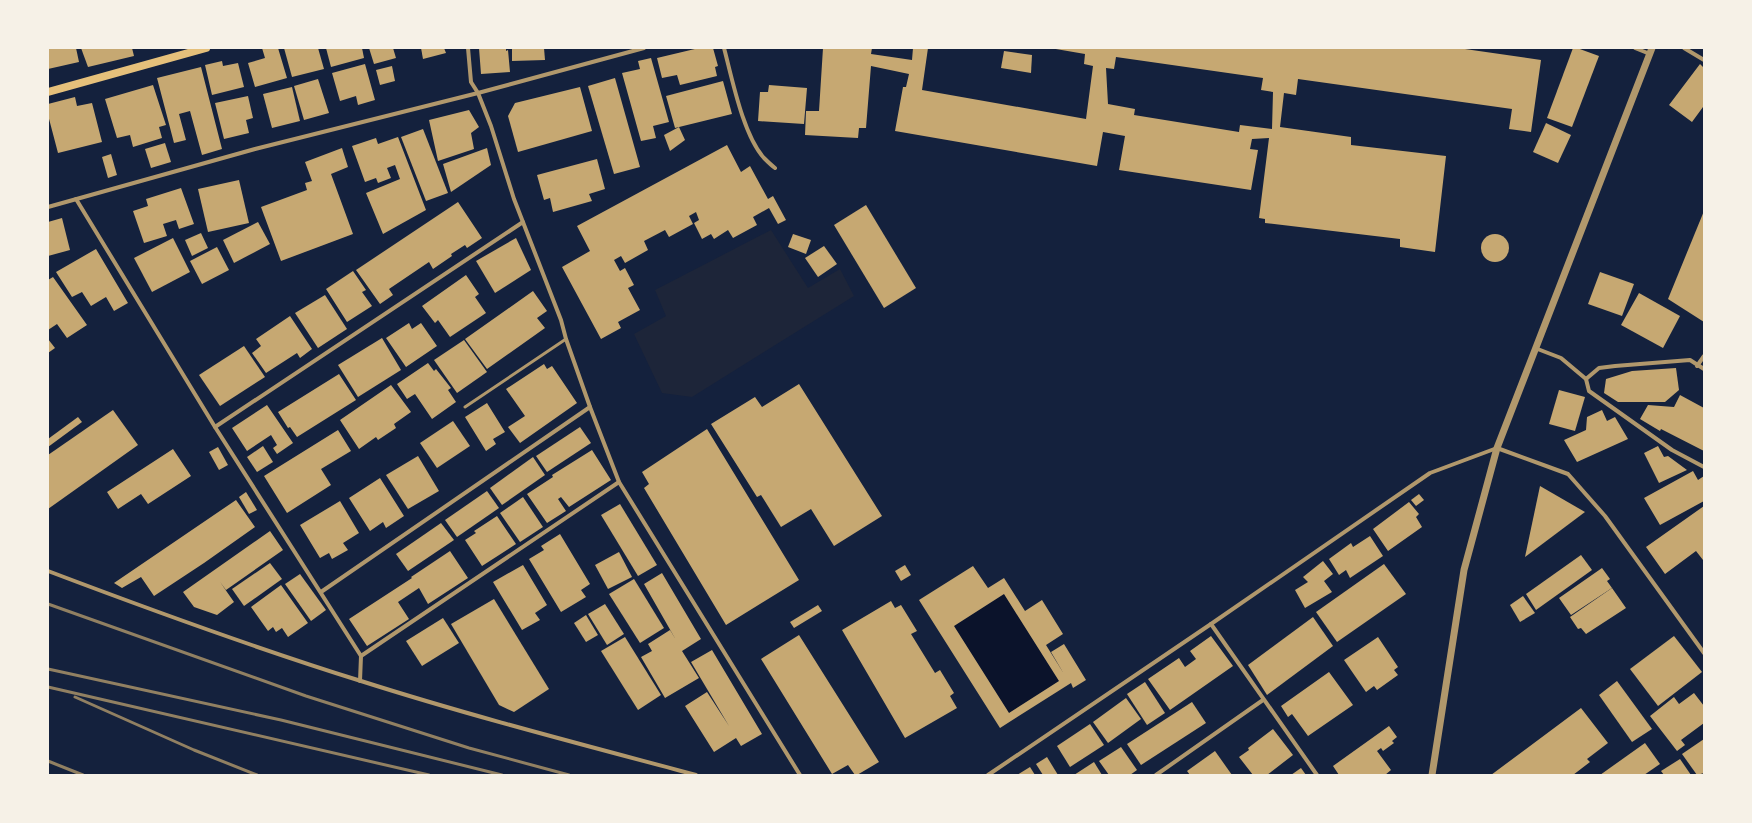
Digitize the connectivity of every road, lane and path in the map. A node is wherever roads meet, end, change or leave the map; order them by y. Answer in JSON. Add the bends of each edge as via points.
{"nodes":[{"id":1,"x":206,"y":48,"type":"edge"},
{"id":2,"x":468,"y":48,"type":"edge"},
{"id":3,"x":644,"y":48,"type":"edge"},
{"id":4,"x":724,"y":48,"type":"edge"},
{"id":5,"x":1635,"y":48,"type":"edge"},
{"id":6,"x":1684,"y":48,"type":"edge"},
{"id":7,"x":1651,"y":51,"type":"edge"},
{"id":8,"x":1704,"y":60,"type":"edge"},
{"id":9,"x":48,"y":92,"type":"edge"},
{"id":10,"x":478,"y":93,"type":"junction"},
{"id":11,"x":775,"y":168,"type":"dead end"},
{"id":12,"x":76,"y":199,"type":"junction"},
{"id":13,"x":48,"y":207,"type":"edge"},
{"id":14,"x":523,"y":222,"type":"junction"},
{"id":15,"x":566,"y":339,"type":"junction"},
{"id":16,"x":1535,"y":348,"type":"junction"},
{"id":17,"x":1704,"y":356,"type":"edge"},
{"id":18,"x":1697,"y":366,"type":"junction"},
{"id":19,"x":1704,"y":369,"type":"edge"},
{"id":20,"x":1586,"y":379,"type":"junction"},
{"id":21,"x":465,"y":407,"type":"dead end"},
{"id":22,"x":590,"y":407,"type":"junction"},
{"id":23,"x":215,"y":427,"type":"junction"},
{"id":24,"x":1497,"y":448,"type":"junction"},
{"id":25,"x":1704,"y":467,"type":"edge"},
{"id":26,"x":619,"y":482,"type":"junction"},
{"id":27,"x":48,"y":571,"type":"edge"},
{"id":28,"x":321,"y":592,"type":"junction"},
{"id":29,"x":1211,"y":624,"type":"junction"},
{"id":30,"x":1704,"y":653,"type":"edge"},
{"id":31,"x":361,"y":656,"type":"junction"},
{"id":32,"x":360,"y":681,"type":"junction"},
{"id":33,"x":1263,"y":700,"type":"junction"},
{"id":34,"x":696,"y":775,"type":"edge"},
{"id":35,"x":800,"y":775,"type":"edge"},
{"id":36,"x":988,"y":775,"type":"edge"},
{"id":37,"x":1156,"y":775,"type":"edge"},
{"id":38,"x":1317,"y":775,"type":"edge"},
{"id":39,"x":1432,"y":775,"type":"edge"}],
"edges":[{"from":1,"to":9,"type":"main road"},
{"from":2,"to":10,"type":"street","via":[[471,82]]},
{"from":3,"to":10,"type":"street"},
{"from":4,"to":11,"type":"street","via":[[752,139],[763,157]]},
{"from":5,"to":7,"type":"street"},
{"from":6,"to":8,"type":"street"},
{"from":7,"to":16,"type":"street"},
{"from":10,"to":12,"type":"street","via":[[255,148]]},
{"from":10,"to":14,"type":"street"},
{"from":12,"to":13,"type":"street"},
{"from":12,"to":23,"type":"street"},
{"from":14,"to":15,"type":"street"},
{"from":14,"to":23,"type":"street"},
{"from":15,"to":21,"type":"lane"},
{"from":15,"to":22,"type":"street"},
{"from":16,"to":20,"type":"street","via":[[1561,358]]},
{"from":16,"to":24,"type":"street"},
{"from":17,"to":18,"type":"street"},
{"from":18,"to":19,"type":"street"},
{"from":18,"to":20,"type":"street","via":[[1690,360],[1615,366],[1599,368]]},
{"from":20,"to":25,"type":"street","via":[[1589,391],[1672,450]]},
{"from":22,"to":26,"type":"street"},
{"from":22,"to":28,"type":"street"},
{"from":23,"to":28,"type":"street"},
{"from":24,"to":29,"type":"street","via":[[1430,473]]},
{"from":24,"to":30,"type":"street","via":[[1568,474],[1605,516]]},
{"from":24,"to":39,"type":"street","via":[[1464,570]]},
{"from":26,"to":31,"type":"street"},
{"from":26,"to":35,"type":"street"},
{"from":27,"to":32,"type":"street","via":[[167,616]]},
{"from":28,"to":31,"type":"street"},
{"from":29,"to":33,"type":"street"},
{"from":29,"to":36,"type":"street"},
{"from":31,"to":32,"type":"street"},
{"from":32,"to":34,"type":"street","via":[[476,716]]},
{"from":33,"to":37,"type":"street"},
{"from":33,"to":38,"type":"street"}]}
